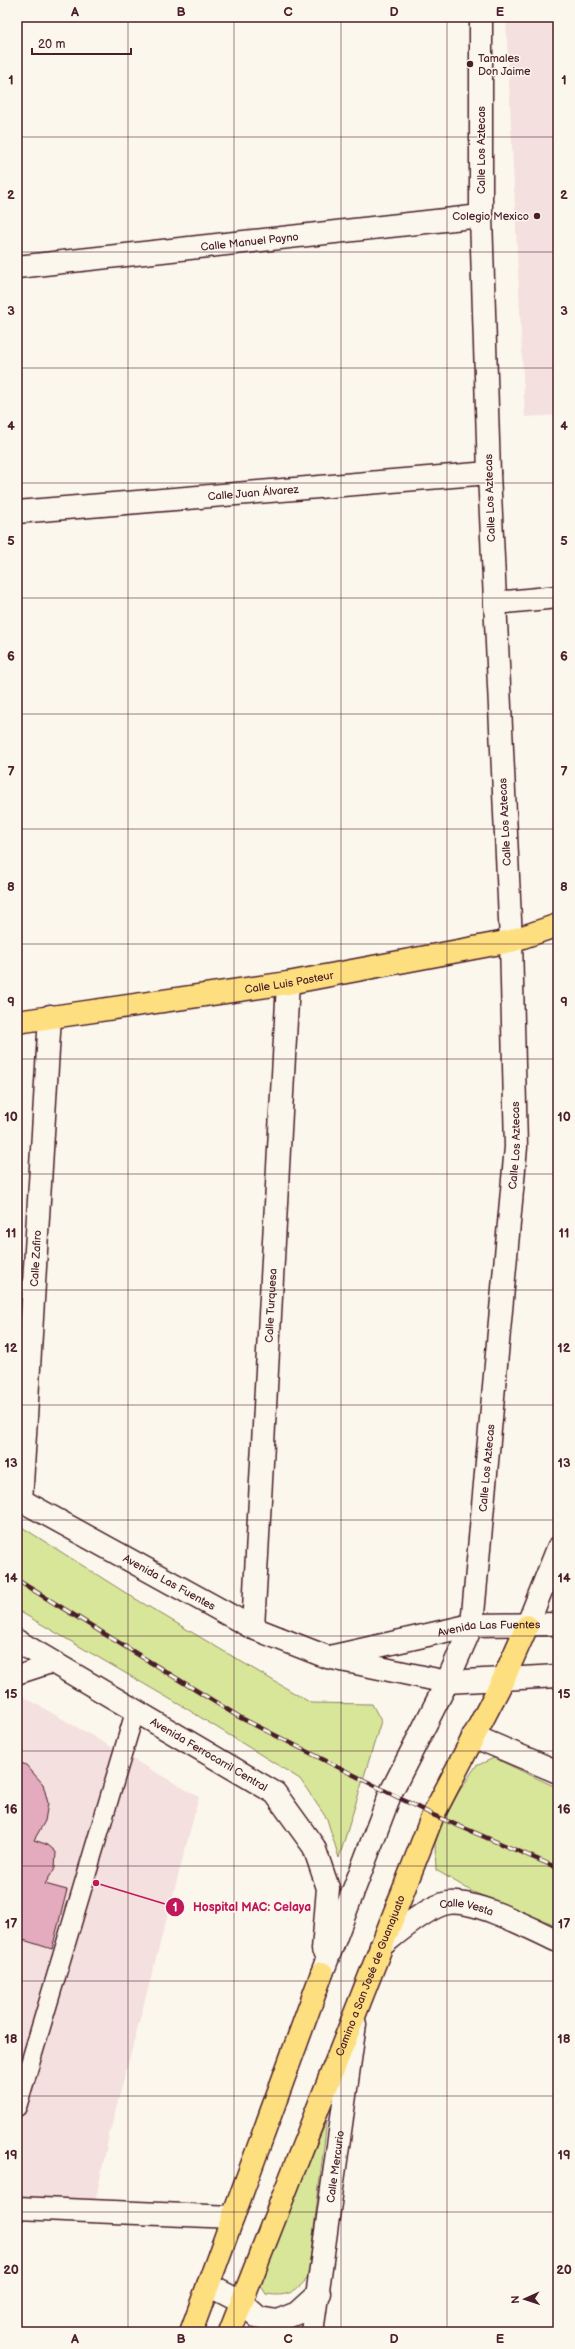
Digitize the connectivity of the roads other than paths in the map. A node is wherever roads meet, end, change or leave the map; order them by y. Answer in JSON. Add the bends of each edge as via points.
{"nodes":[{"id":1,"x":481,"y":17,"type":"edge"},
{"id":2,"x":481,"y":216,"type":"junction"},
{"id":3,"x":17,"y":267,"type":"edge"},
{"id":4,"x":489,"y":473,"type":"junction"},
{"id":5,"x":17,"y":512,"type":"edge"},
{"id":6,"x":558,"y":596,"type":"edge"},
{"id":7,"x":495,"y":603,"type":"junction"},
{"id":8,"x":558,"y":925,"type":"edge"},
{"id":9,"x":511,"y":941,"type":"junction"},
{"id":10,"x":288,"y":982,"type":"junction"},
{"id":11,"x":50,"y":1016,"type":"junction"},
{"id":12,"x":17,"y":1022,"type":"edge"},
{"id":13,"x":19,"y":1499,"type":"edge"},
{"id":14,"x":558,"y":1548,"type":"edge"},
{"id":15,"x":558,"y":1624,"type":"edge"},
{"id":16,"x":472,"y":1625,"type":"junction"},
{"id":17,"x":527,"y":1626,"type":"junction"},
{"id":18,"x":253,"y":1628,"type":"junction"},
{"id":19,"x":17,"y":1642,"type":"edge"},
{"id":20,"x":327,"y":1657,"type":"junction"},
{"id":21,"x":54,"y":1663,"type":"junction"},
{"id":22,"x":17,"y":1675,"type":"edge"},
{"id":23,"x":558,"y":1676,"type":"edge"},
{"id":24,"x":503,"y":1680,"type":"junction"},
{"id":25,"x":447,"y":1682,"type":"junction"},
{"id":26,"x":135,"y":1712,"type":"junction"},
{"id":27,"x":473,"y":1736,"type":"junction"},
{"id":28,"x":558,"y":1772,"type":"edge"},
{"id":29,"x":558,"y":1941,"type":"edge"},
{"id":30,"x":380,"y":1946,"type":"junction"},
{"id":31,"x":322,"y":1973,"type":"junction"},
{"id":32,"x":358,"y":2001,"type":"junction"},
{"id":33,"x":17,"y":2107,"type":"edge"},
{"id":34,"x":17,"y":2208,"type":"edge"},
{"id":35,"x":233,"y":2217,"type":"junction"},
{"id":36,"x":208,"y":2285,"type":"junction"},
{"id":37,"x":319,"y":2293,"type":"junction"},
{"id":38,"x":240,"y":2302,"type":"junction"},
{"id":39,"x":191,"y":2332,"type":"edge"},
{"id":40,"x":230,"y":2332,"type":"edge"},
{"id":41,"x":312,"y":2332,"type":"edge"}],
"edges":[{"from":1,"to":2,"type":"main road","name":"Calle Los Aztecas"},
{"from":2,"to":3,"type":"main road","name":"Calle Manuel Payno"},
{"from":2,"to":4,"type":"main road","name":"Calle Los Aztecas"},
{"from":4,"to":5,"type":"main road","name":"Calle Juan Álvarez"},
{"from":4,"to":7,"type":"main road","name":"Calle Los Aztecas"},
{"from":6,"to":7,"type":"main road"},
{"from":7,"to":9,"type":"main road","name":"Calle Los Aztecas"},
{"from":8,"to":9,"type":"main road","name":"Calle Luis Pasteur"},
{"from":9,"to":10,"type":"main road","name":"Calle Luis Pasteur"},
{"from":9,"to":16,"type":"main road","name":"Calle Los Aztecas","via":[[516,1147]]},
{"from":10,"to":11,"type":"main road","name":"Calle Luis Pasteur"},
{"from":10,"to":18,"type":"main road","name":"Calle Turquesa"},
{"from":11,"to":12,"type":"main road","name":"Calle Luis Pasteur"},
{"from":11,"to":13,"type":"main road","name":"Calle Zafiro"},
{"from":13,"to":18,"type":"main road","name":"Avenida Las Fuentes"},
{"from":14,"to":17,"type":"main road"},
{"from":15,"to":17,"type":"main road","name":"Avenida Las Fuentes"},
{"from":16,"to":17,"type":"main road","name":"Avenida Las Fuentes"},
{"from":16,"to":20,"type":"main road","name":"Avenida Las Fuentes"},
{"from":16,"to":25,"type":"main road"},
{"from":17,"to":24,"type":"main road","name":"Camino a San José de Guanajuato"},
{"from":18,"to":20,"type":"main road","name":"Avenida Las Fuentes"},
{"from":19,"to":21,"type":"main road","name":"Avenida Ferrocarril Central"},
{"from":20,"to":25,"type":"main road","name":"Avenida Las Fuentes"},
{"from":21,"to":22,"type":"lane"},
{"from":21,"to":26,"type":"main road","name":"Avenida Ferrocarril Central"},
{"from":23,"to":24,"type":"main road","name":"Avenida Las Fuentes"},
{"from":24,"to":25,"type":"main road","name":"Avenida Las Fuentes"},
{"from":24,"to":27,"type":"main road","name":"Camino a San José de Guanajuato"},
{"from":25,"to":31,"type":"main road","via":[[390,1792]]},
{"from":26,"to":31,"type":"main road","name":"Avenida Ferrocarril Central","via":[[275,1793],[314,1847],[328,1888]]},
{"from":26,"to":33,"type":"lane"},
{"from":27,"to":28,"type":"main road"},
{"from":27,"to":30,"type":"main road","name":"Camino a San José de Guanajuato","via":[[433,1815]]},
{"from":29,"to":30,"type":"main road","name":"Calle Vesta","via":[[482,1908],[448,1904],[416,1918]]},
{"from":30,"to":32,"type":"main road","name":"Camino a San José de Guanajuato"},
{"from":31,"to":35,"type":"main road"},
{"from":32,"to":37,"type":"main road","name":"Calle Mercurio"},
{"from":32,"to":38,"type":"main road","name":"Camino a San José de Guanajuato"},
{"from":34,"to":35,"type":"main road"},
{"from":35,"to":36,"type":"main road"},
{"from":36,"to":38,"type":"main road"},
{"from":36,"to":39,"type":"main road"},
{"from":37,"to":38,"type":"main road","via":[[297,2313],[276,2321],[259,2318]]},
{"from":37,"to":41,"type":"main road","name":"Calle Mercurio"},
{"from":38,"to":40,"type":"main road","name":"Camino a San José de Guanajuato"}]}
